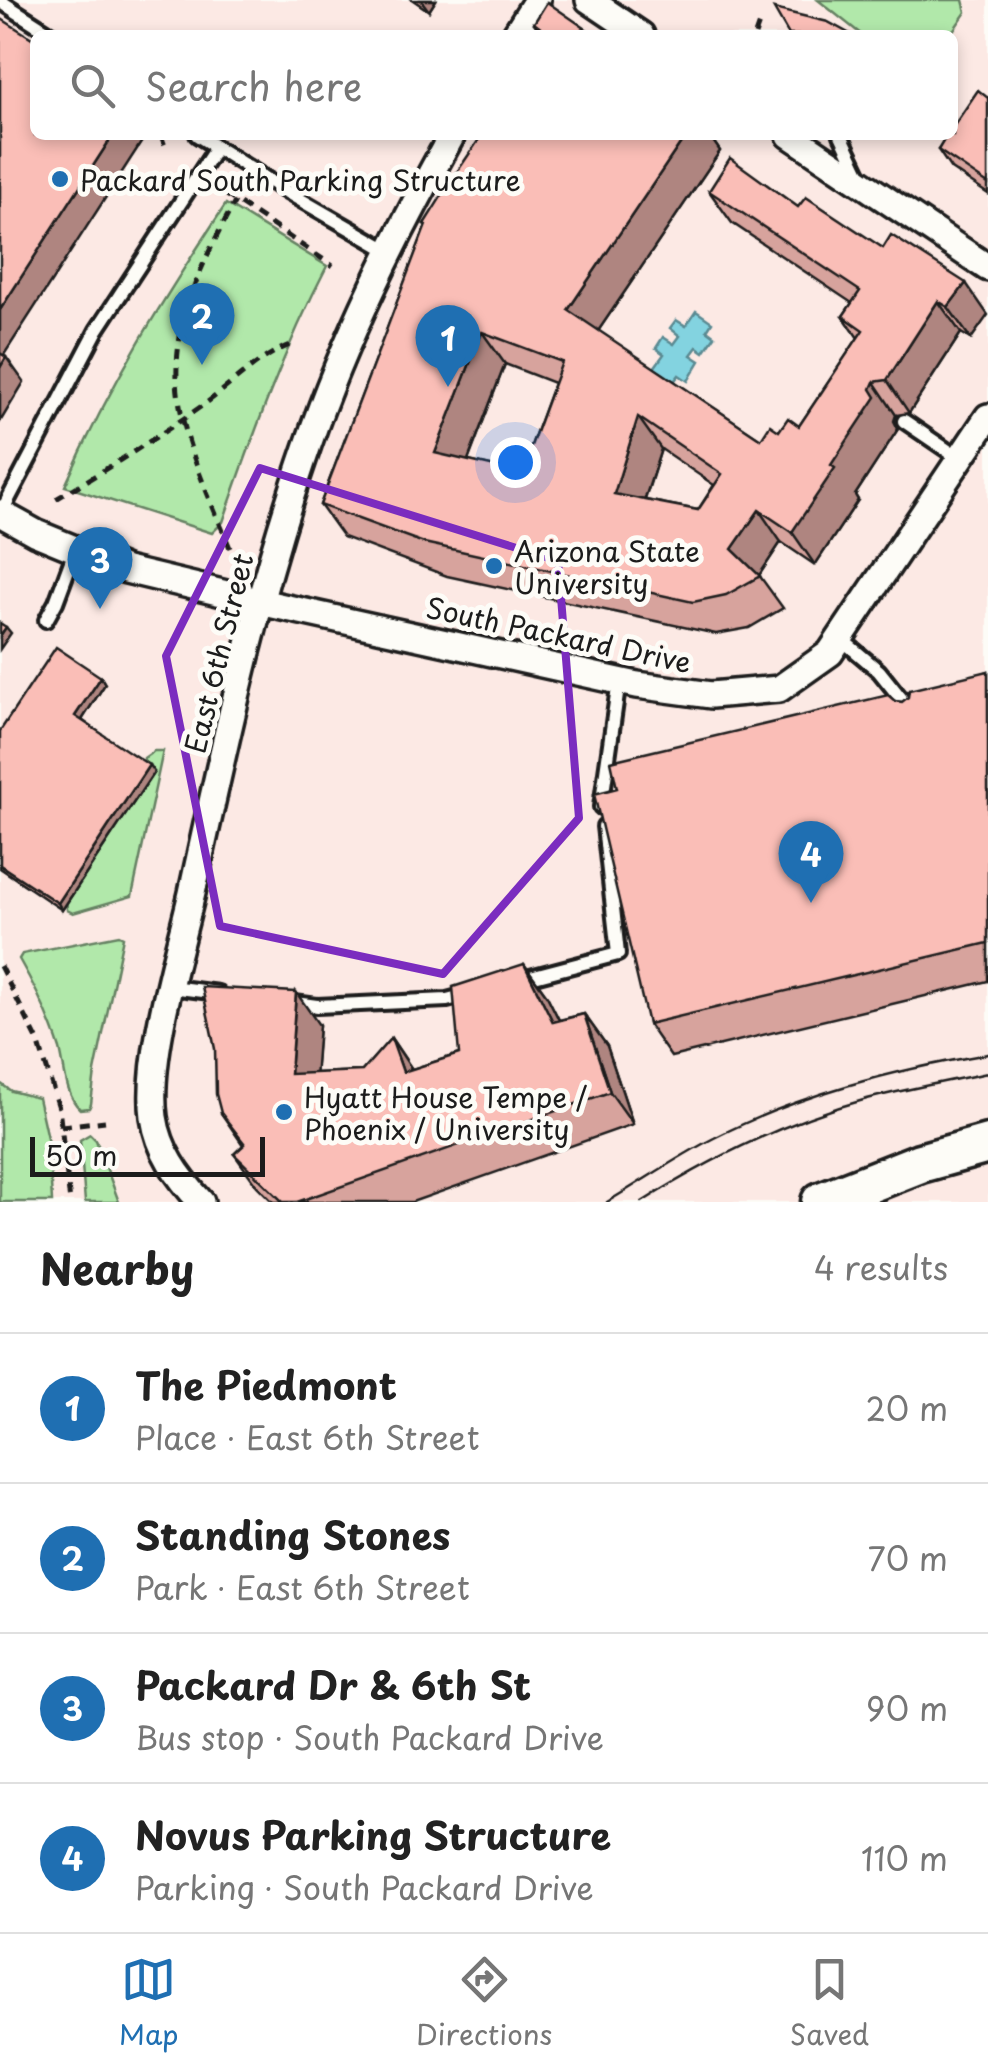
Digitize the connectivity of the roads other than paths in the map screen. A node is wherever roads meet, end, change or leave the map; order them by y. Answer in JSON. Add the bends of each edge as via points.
{"nodes":[{"id":1,"x":537,"y":0,"type":"edge"},
{"id":2,"x":589,"y":0,"type":"edge"},
{"id":3,"x":0,"y":2,"type":"edge"},
{"id":4,"x":45,"y":30,"type":"edge"},
{"id":5,"x":517,"y":30,"type":"edge"},
{"id":6,"x":634,"y":30,"type":"edge"},
{"id":7,"x":204,"y":140,"type":"edge"},
{"id":8,"x":450,"y":140,"type":"edge"},
{"id":9,"x":797,"y":140,"type":"edge"},
{"id":10,"x":843,"y":140,"type":"edge"},
{"id":11,"x":216,"y":148,"type":"junction"},
{"id":12,"x":865,"y":186,"type":"junction"},
{"id":13,"x":391,"y":252,"type":"junction"},
{"id":14,"x":988,"y":268,"type":"edge"},
{"id":15,"x":988,"y":416,"type":"edge"},
{"id":16,"x":904,"y":420,"type":"dead end"},
{"id":17,"x":960,"y":459,"type":"junction"},
{"id":18,"x":1,"y":513,"type":"edge"},
{"id":19,"x":75,"y":551,"type":"junction"},
{"id":20,"x":260,"y":602,"type":"junction"},
{"id":21,"x":46,"y":620,"type":"dead end"},
{"id":22,"x":840,"y":638,"type":"junction"},
{"id":23,"x":618,"y":681,"type":"junction"},
{"id":24,"x":922,"y":725,"type":"edge"},
{"id":25,"x":504,"y":984,"type":"edge"},
{"id":26,"x":171,"y":987,"type":"junction"},
{"id":27,"x":485,"y":990,"type":"edge"},
{"id":28,"x":230,"y":995,"type":"edge"},
{"id":29,"x":265,"y":999,"type":"edge"},
{"id":30,"x":988,"y":1144,"type":"edge"},
{"id":31,"x":201,"y":1202,"type":"edge"},
{"id":32,"x":821,"y":1202,"type":"edge"}],
"edges":[{"from":1,"to":5,"type":"street"},
{"from":2,"to":6,"type":"street"},
{"from":3,"to":4,"type":"lane"},
{"from":7,"to":11,"type":"lane"},
{"from":8,"to":13,"type":"street","name":"East 6th Street","via":[[433,188]]},
{"from":9,"to":12,"type":"street"},
{"from":10,"to":12,"type":"lane"},
{"from":11,"to":13,"type":"lane"},
{"from":11,"to":18,"type":"lane","via":[[97,330]]},
{"from":12,"to":14,"type":"street"},
{"from":13,"to":20,"type":"street","name":"East 6th Street","via":[[308,442]]},
{"from":15,"to":17,"type":"street","name":"South Packard Drive"},
{"from":16,"to":17,"type":"lane"},
{"from":17,"to":22,"type":"street","name":"South Packard Drive"},
{"from":18,"to":19,"type":"street","name":"South Packard Drive"},
{"from":19,"to":20,"type":"street","name":"South Packard Drive"},
{"from":19,"to":21,"type":"lane"},
{"from":20,"to":23,"type":"street","name":"South Packard Drive"},
{"from":20,"to":26,"type":"street","name":"East 6th Street"},
{"from":22,"to":23,"type":"street","name":"South Packard Drive","via":[[830,653],[779,689],[711,695]]},
{"from":22,"to":24,"type":"lane","via":[[879,671]]},
{"from":23,"to":25,"type":"lane","via":[[601,804],[618,954]]},
{"from":26,"to":28,"type":"lane"},
{"from":26,"to":31,"type":"street","name":"East 6th Street","via":[[154,1114],[166,1155]]},
{"from":27,"to":29,"type":"lane","via":[[447,1000],[318,1006]]},
{"from":30,"to":32,"type":"street"}]}
